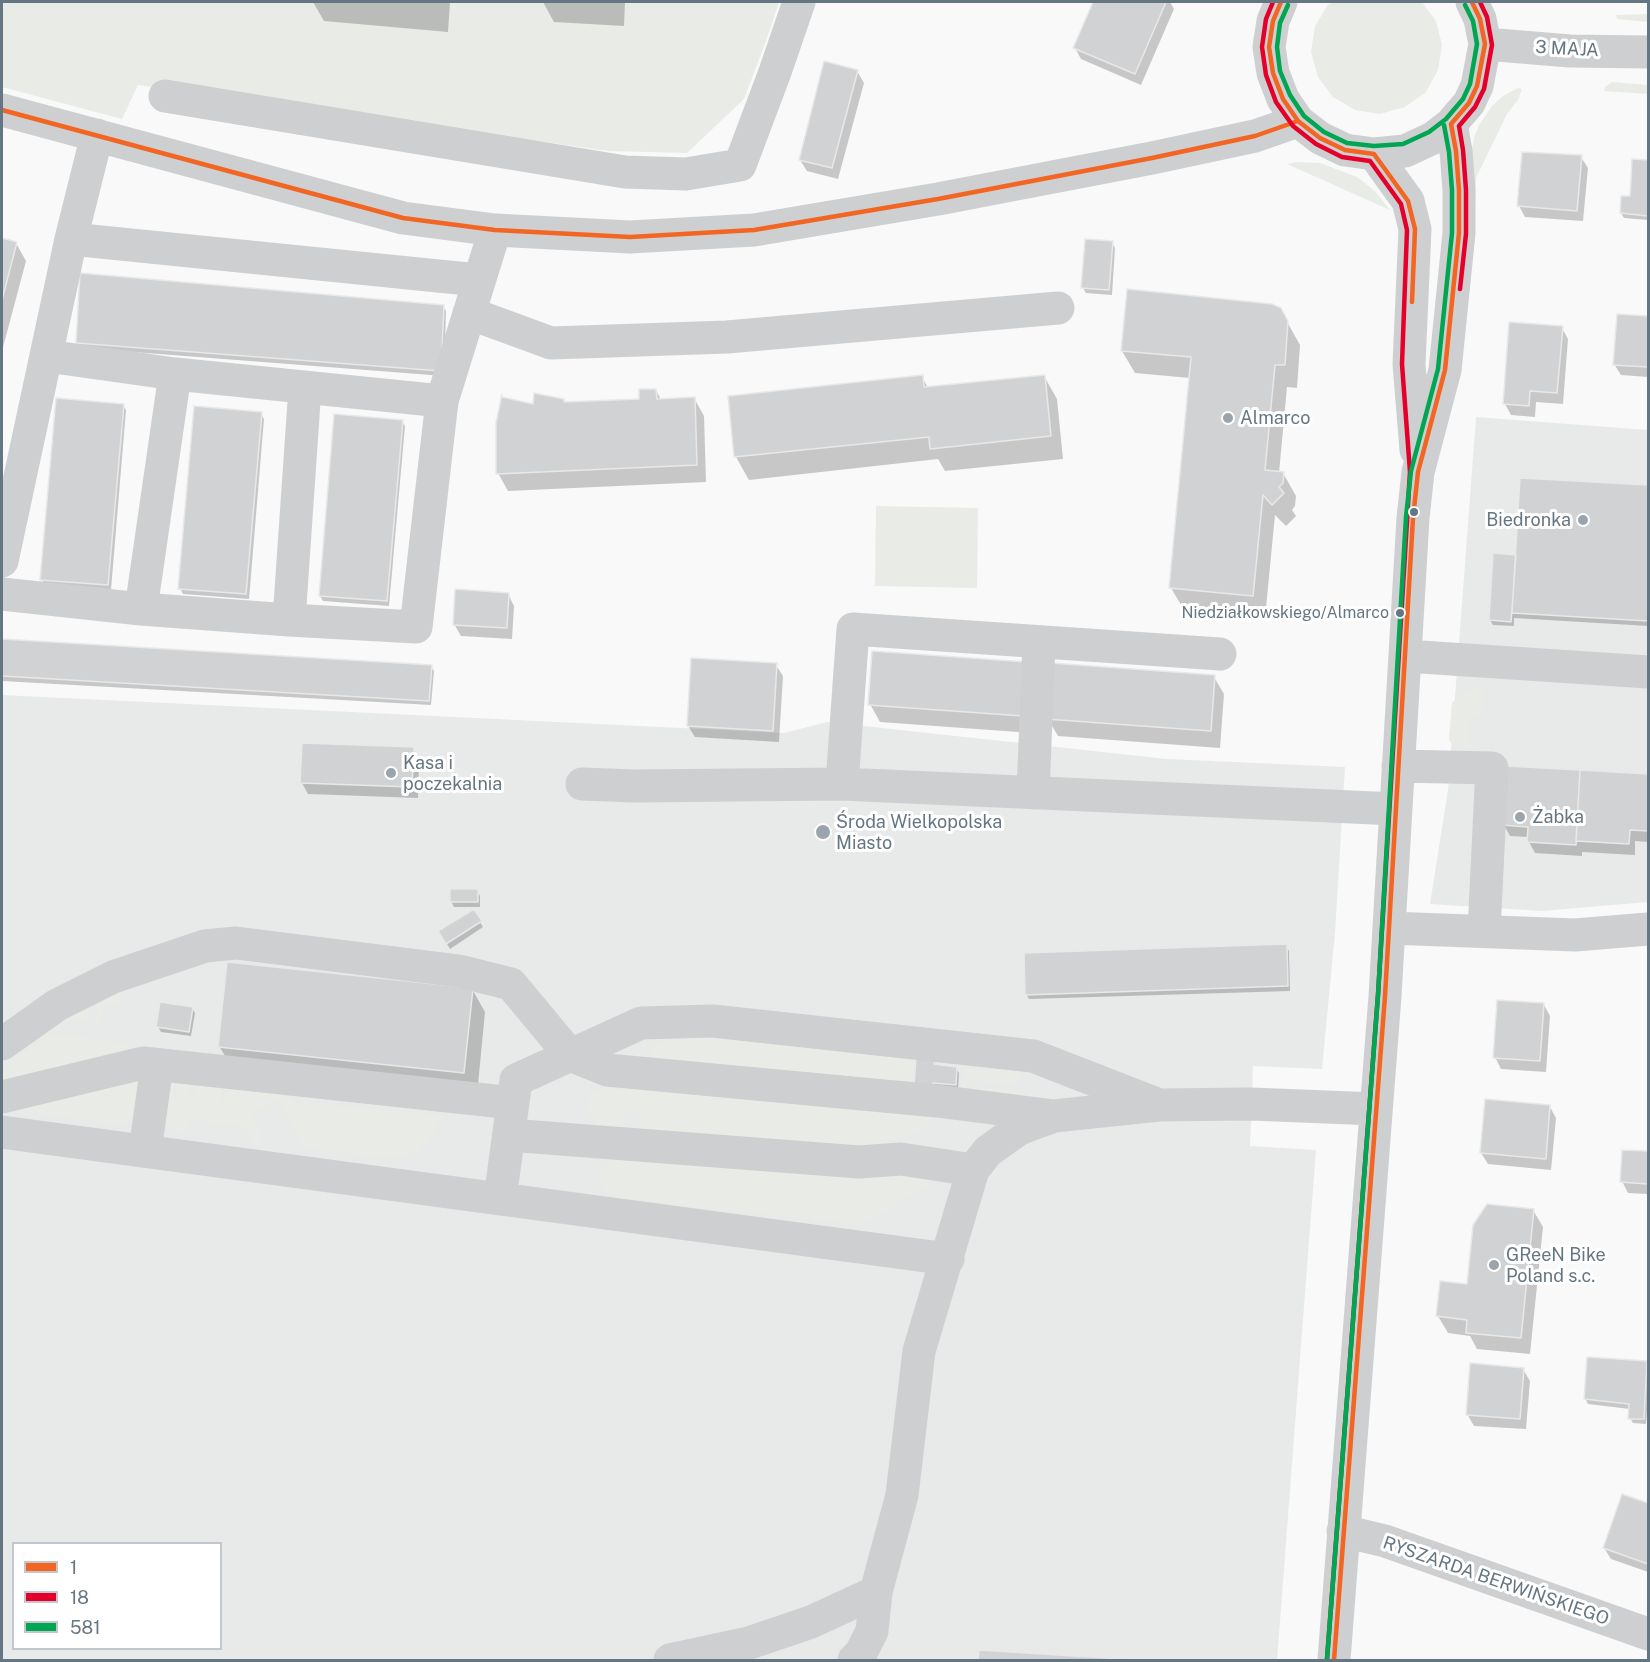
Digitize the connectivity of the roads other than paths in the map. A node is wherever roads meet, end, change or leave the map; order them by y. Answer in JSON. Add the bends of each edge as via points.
{"nodes":[{"id":1,"x":799,"y":2,"type":"edge"},
{"id":2,"x":1281,"y":2,"type":"edge"},
{"id":3,"x":1472,"y":2,"type":"edge"},
{"id":4,"x":1485,"y":44,"type":"junction"},
{"id":5,"x":1648,"y":52,"type":"edge"},
{"id":6,"x":165,"y":96,"type":"dead end"},
{"id":7,"x":2,"y":110,"type":"edge"},
{"id":8,"x":1298,"y":121,"type":"junction"},
{"id":9,"x":1451,"y":124,"type":"junction"},
{"id":10,"x":97,"y":135,"type":"junction"},
{"id":11,"x":1374,"y":154,"type":"junction"},
{"id":12,"x":495,"y":230,"type":"junction"},
{"id":13,"x":72,"y":239,"type":"junction"},
{"id":14,"x":478,"y":280,"type":"junction"},
{"id":15,"x":1058,"y":308,"type":"dead end"},
{"id":16,"x":469,"y":313,"type":"junction"},
{"id":17,"x":47,"y":356,"type":"junction"},
{"id":18,"x":175,"y":375,"type":"junction"},
{"id":19,"x":305,"y":387,"type":"junction"},
{"id":20,"x":442,"y":401,"type":"junction"},
{"id":21,"x":1418,"y":472,"type":"junction"},
{"id":22,"x":2,"y":561,"type":"edge"},
{"id":23,"x":2,"y":594,"type":"edge"},
{"id":24,"x":141,"y":609,"type":"junction"},
{"id":25,"x":289,"y":621,"type":"junction"},
{"id":26,"x":1039,"y":642,"type":"junction"},
{"id":27,"x":1220,"y":654,"type":"dead end"},
{"id":28,"x":1406,"y":656,"type":"junction"},
{"id":29,"x":1648,"y":672,"type":"edge"},
{"id":30,"x":1398,"y":766,"type":"junction"},
{"id":31,"x":582,"y":784,"type":"dead end"},
{"id":32,"x":842,"y":784,"type":"junction"},
{"id":33,"x":1033,"y":793,"type":"junction"},
{"id":34,"x":1396,"y":809,"type":"junction"},
{"id":35,"x":1389,"y":928,"type":"junction"},
{"id":36,"x":1648,"y":929,"type":"edge"},
{"id":37,"x":1484,"y":931,"type":"junction"},
{"id":38,"x":2,"y":1044,"type":"edge"},
{"id":39,"x":570,"y":1055,"type":"junction"},
{"id":40,"x":157,"y":1065,"type":"junction"},
{"id":41,"x":2,"y":1097,"type":"edge"},
{"id":42,"x":1158,"y":1105,"type":"junction"},
{"id":43,"x":1376,"y":1109,"type":"junction"},
{"id":44,"x":1054,"y":1116,"type":"junction"},
{"id":45,"x":511,"y":1119,"type":"junction"},
{"id":46,"x":2,"y":1132,"type":"edge"},
{"id":47,"x":145,"y":1151,"type":"junction"},
{"id":48,"x":973,"y":1170,"type":"junction"},
{"id":49,"x":500,"y":1199,"type":"junction"},
{"id":50,"x":948,"y":1259,"type":"junction"},
{"id":51,"x":1343,"y":1531,"type":"junction"},
{"id":52,"x":876,"y":1592,"type":"junction"},
{"id":53,"x":1648,"y":1634,"type":"edge"},
{"id":54,"x":858,"y":1658,"type":"edge"},
{"id":55,"x":670,"y":1660,"type":"edge"},
{"id":56,"x":1334,"y":1660,"type":"edge"}],
"edges":[{"from":1,"to":6,"type":"street","via":[[740,165],[686,174],[625,172]]},
{"from":2,"to":8,"type":"street","via":[[1269,47],[1283,99]]},
{"from":3,"to":4,"type":"street"},
{"from":4,"to":5,"type":"street","name":"3 MAJA"},
{"from":4,"to":9,"type":"street","via":[[1477,86]]},
{"from":7,"to":10,"type":"street"},
{"from":8,"to":11,"type":"street","via":[[1320,138],[1346,150]]},
{"from":8,"to":12,"type":"street","via":[[1255,135],[1141,160],[754,230],[630,237]]},
{"from":9,"to":11,"type":"street","via":[[1405,151]]},
{"from":9,"to":21,"type":"street","via":[[1456,151],[1459,233],[1445,370]]},
{"from":10,"to":12,"type":"street","via":[[403,218]]},
{"from":10,"to":13,"type":"street"},
{"from":11,"to":21,"type":"street","via":[[1408,201],[1415,229],[1409,364]]},
{"from":12,"to":14,"type":"street"},
{"from":13,"to":14,"type":"street"},
{"from":13,"to":17,"type":"street"},
{"from":14,"to":16,"type":"street"},
{"from":15,"to":16,"type":"street","via":[[727,336],[551,343]]},
{"from":16,"to":20,"type":"street"},
{"from":17,"to":18,"type":"street"},
{"from":17,"to":22,"type":"street"},
{"from":18,"to":19,"type":"street"},
{"from":18,"to":24,"type":"street"},
{"from":19,"to":20,"type":"street"},
{"from":19,"to":25,"type":"street"},
{"from":20,"to":25,"type":"street","via":[[417,627]]},
{"from":21,"to":28,"type":"street"},
{"from":23,"to":24,"type":"street"},
{"from":24,"to":25,"type":"street"},
{"from":26,"to":27,"type":"street"},
{"from":26,"to":32,"type":"street","via":[[853,629]]},
{"from":26,"to":33,"type":"street"},
{"from":28,"to":29,"type":"street"},
{"from":28,"to":30,"type":"street"},
{"from":30,"to":34,"type":"street"},
{"from":30,"to":37,"type":"street","via":[[1492,768]]},
{"from":31,"to":32,"type":"street"},
{"from":32,"to":33,"type":"street"},
{"from":33,"to":34,"type":"street"},
{"from":34,"to":35,"type":"street"},
{"from":35,"to":37,"type":"street"},
{"from":35,"to":43,"type":"street"},
{"from":36,"to":37,"type":"street","via":[[1575,935]]},
{"from":38,"to":39,"type":"street","via":[[57,1005],[113,977],[205,946],[236,943],[459,971],[511,984]]},
{"from":39,"to":42,"type":"street","via":[[641,1023],[713,1021],[1033,1056]]},
{"from":39,"to":44,"type":"street","via":[[607,1070]]},
{"from":39,"to":45,"type":"street","via":[[516,1080]]},
{"from":40,"to":41,"type":"street","via":[[143,1063]]},
{"from":40,"to":45,"type":"street"},
{"from":40,"to":47,"type":"street"},
{"from":42,"to":43,"type":"street"},
{"from":42,"to":44,"type":"street"},
{"from":43,"to":51,"type":"street"},
{"from":44,"to":48,"type":"street","via":[[1019,1129],[988,1151]]},
{"from":45,"to":48,"type":"street","via":[[859,1161],[901,1159]]},
{"from":45,"to":49,"type":"street"},
{"from":46,"to":47,"type":"street"},
{"from":47,"to":49,"type":"street"},
{"from":48,"to":50,"type":"street"},
{"from":49,"to":50,"type":"street"},
{"from":50,"to":52,"type":"street","via":[[919,1351],[902,1495]]},
{"from":51,"to":53,"type":"street","name":"RYSZARDA BERWIŃSKIEGO","via":[[1385,1541]]},
{"from":51,"to":56,"type":"street"},
{"from":52,"to":54,"type":"street","via":[[872,1631]]},
{"from":52,"to":55,"type":"street","via":[[801,1626],[749,1643]]}]}
